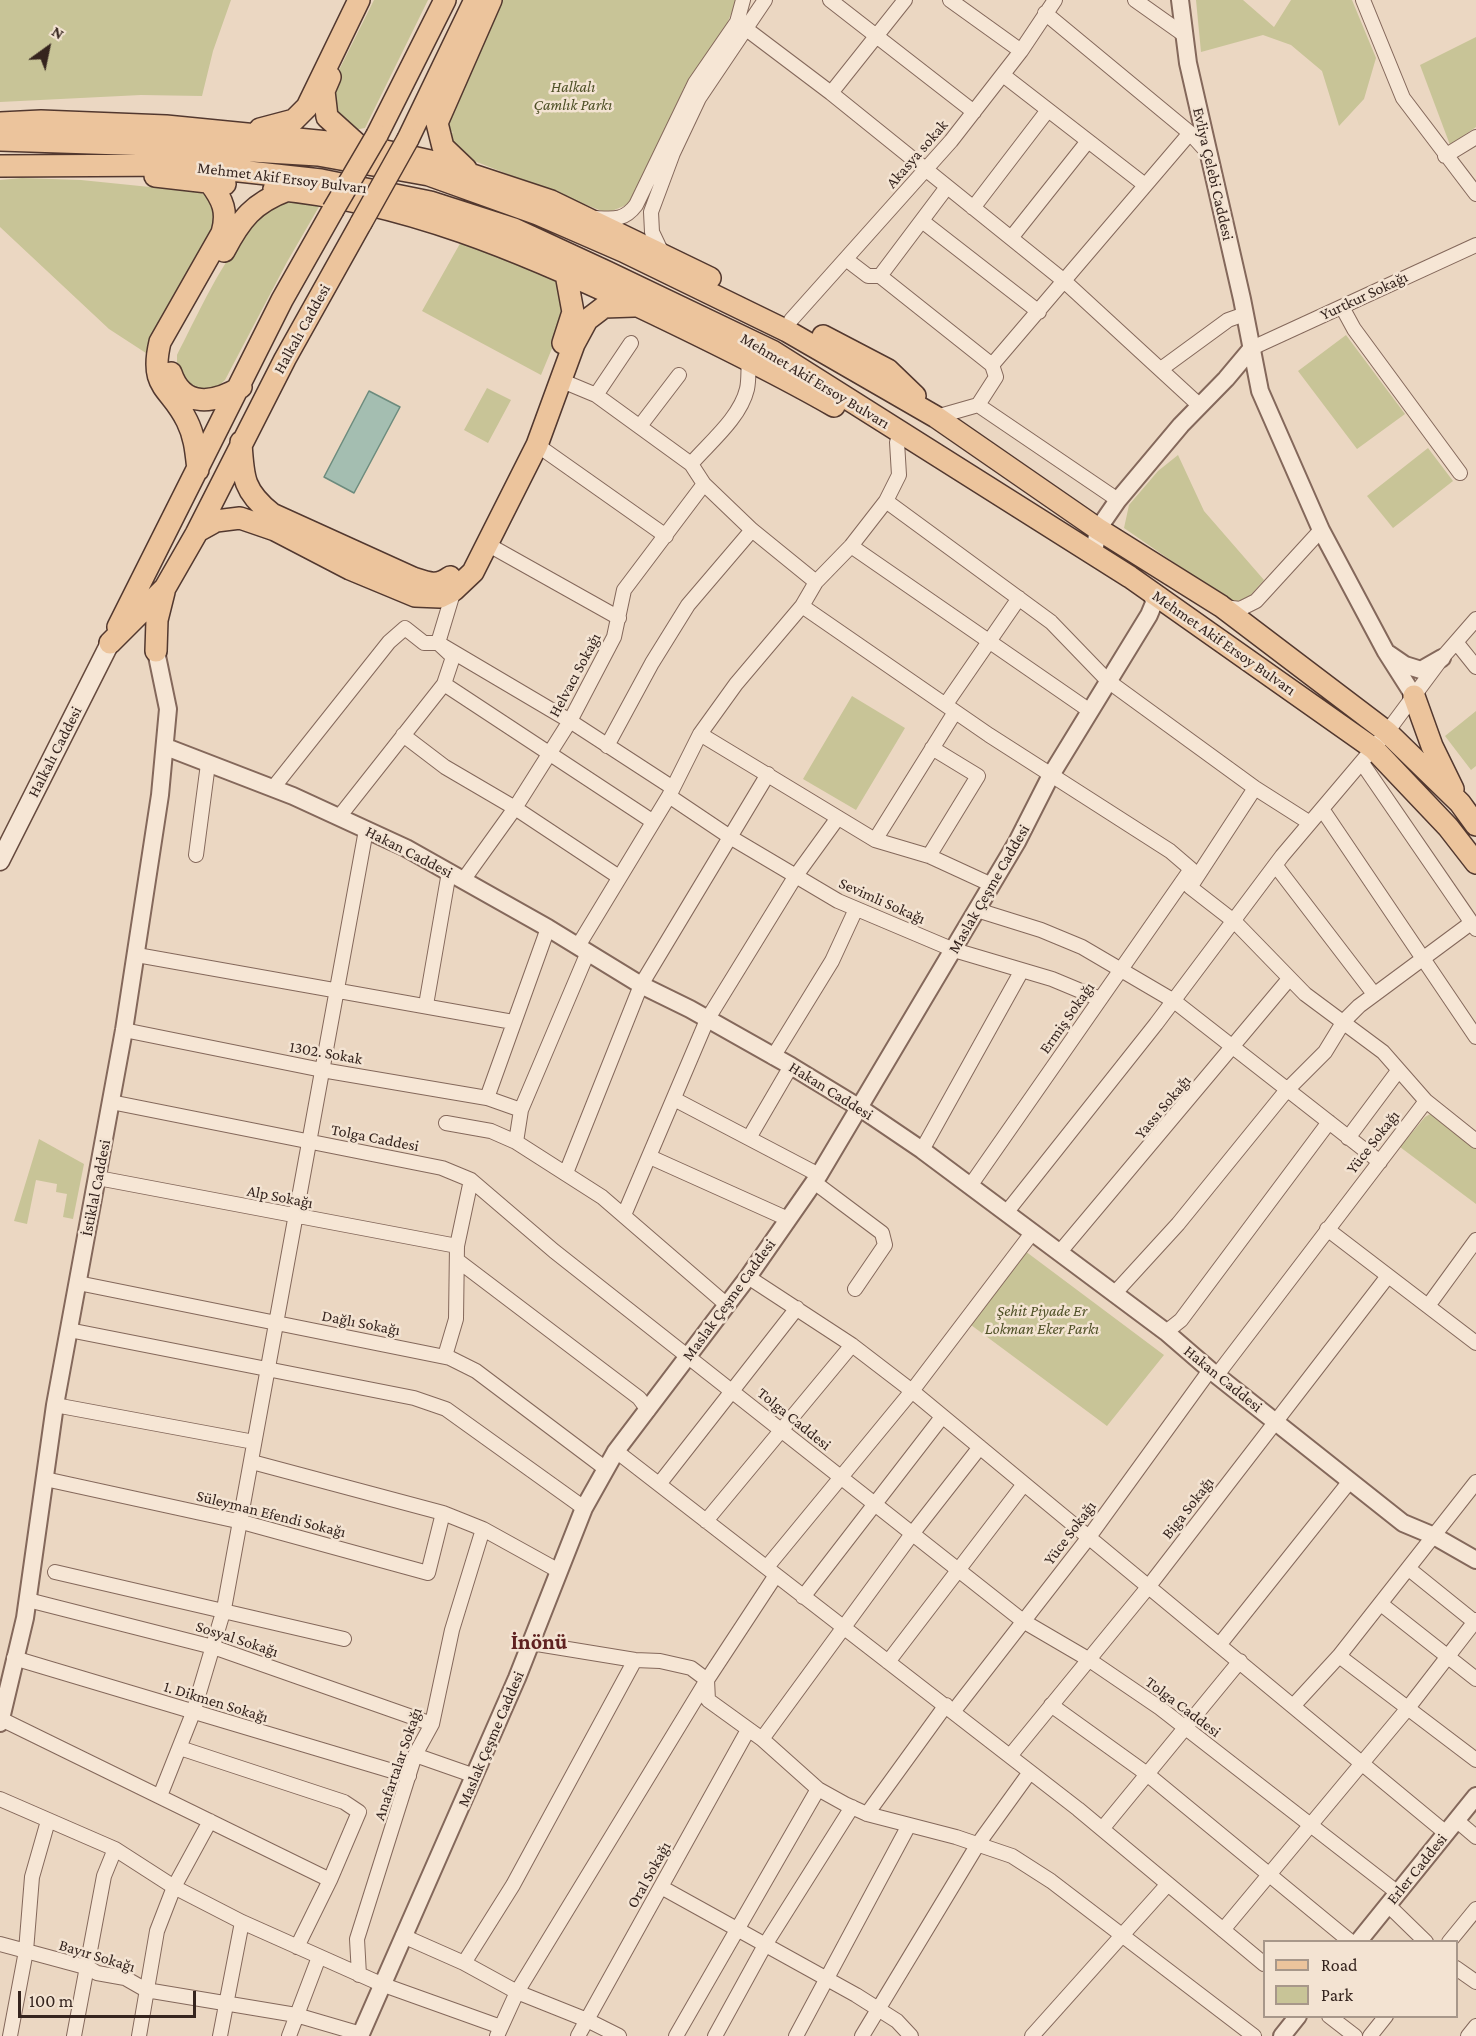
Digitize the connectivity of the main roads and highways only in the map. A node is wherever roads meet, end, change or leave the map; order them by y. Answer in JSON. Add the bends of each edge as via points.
{"nodes":[{"id":1,"x":360,"y":0,"type":"edge"},
{"id":2,"x":367,"y":0,"type":"edge"},
{"id":3,"x":445,"y":0,"type":"edge"},
{"id":4,"x":475,"y":0,"type":"edge"},
{"id":5,"x":491,"y":0,"type":"edge"},
{"id":6,"x":0,"y":123,"type":"edge"},
{"id":7,"x":243,"y":133,"type":"junction"},
{"id":8,"x":0,"y":140,"type":"edge"},
{"id":9,"x":358,"y":145,"type":"junction"},
{"id":10,"x":107,"y":165,"type":"junction"},
{"id":11,"x":0,"y":166,"type":"edge"},
{"id":12,"x":471,"y":174,"type":"junction"},
{"id":13,"x":210,"y":183,"type":"junction"},
{"id":14,"x":288,"y":190,"type":"junction"},
{"id":15,"x":566,"y":274,"type":"junction"},
{"id":16,"x":636,"y":306,"type":"junction"},
{"id":17,"x":241,"y":387,"type":"junction"},
{"id":18,"x":936,"y":417,"type":"junction"},
{"id":19,"x":241,"y":442,"type":"junction"},
{"id":20,"x":956,"y":466,"type":"junction"},
{"id":21,"x":198,"y":472,"type":"junction"},
{"id":22,"x":198,"y":531,"type":"junction"},
{"id":23,"x":152,"y":563,"type":"junction"},
{"id":24,"x":165,"y":588,"type":"junction"},
{"id":25,"x":143,"y":612,"type":"junction"},
{"id":26,"x":117,"y":637,"type":"junction"},
{"id":27,"x":152,"y":642,"type":"junction"},
{"id":28,"x":1414,"y":696,"type":"road end"},
{"id":29,"x":1460,"y":803,"type":"junction"},
{"id":30,"x":1476,"y":825,"type":"edge"},
{"id":31,"x":0,"y":861,"type":"edge"},
{"id":32,"x":1476,"y":863,"type":"edge"}],
"edges":[{"from":1,"to":7,"type":"main road","via":[[307,107],[294,120]]},
{"from":2,"to":9,"type":"main road","via":[[324,91],[327,117]]},
{"from":3,"to":17,"type":"main road","name":"Halkalı Caddesi","bridge":true,"via":[[377,135],[282,300]]},
{"from":4,"to":19,"type":"main road","name":"Halkalı Caddesi","bridge":true,"via":[[408,139]]},
{"from":5,"to":12,"type":"main road","via":[[437,123],[442,147]]},
{"from":6,"to":7,"type":"main road","via":[[41,120]]},
{"from":7,"to":9,"type":"main road"},
{"from":8,"to":18,"type":"main road","name":"Mehmet Akif Ersoy Bulvarı","via":[[318,155],[429,175],[538,214],[623,252],[787,331]]},
{"from":9,"to":12,"type":"main road"},
{"from":10,"to":11,"type":"main road","name":"Mehmet Akif Ersoy Bulvarı"},
{"from":10,"to":13,"type":"main road"},
{"from":10,"to":20,"type":"main road","name":"Mehmet Akif Ersoy Bulvarı","via":[[185,165],[321,180],[430,202],[514,229],[772,351]]},
{"from":12,"to":18,"type":"main road","via":[[590,218],[888,370]]},
{"from":13,"to":14,"type":"main road"},
{"from":13,"to":21,"type":"main road","via":[[222,200],[226,217],[222,233],[160,342],[156,358],[162,387],[186,418],[196,442]]},
{"from":14,"to":15,"type":"main road","via":[[426,218]]},
{"from":14,"to":17,"type":"main road","via":[[264,199],[246,217],[171,348],[169,366],[175,384],[187,396],[222,399]]},
{"from":15,"to":16,"type":"main road"},
{"from":15,"to":19,"type":"main road","via":[[573,312],[521,447],[473,552],[442,583],[432,585],[413,578],[272,514],[255,501],[245,484]]},
{"from":16,"to":20,"type":"main road","via":[[788,380],[897,442]]},
{"from":16,"to":22,"type":"main road","via":[[604,307],[587,320],[537,445],[473,572],[454,590],[440,597],[415,596],[350,569],[275,530],[240,518],[216,521]]},
{"from":17,"to":21,"type":"main road","name":"Halkalı Caddesi"},
{"from":18,"to":29,"type":"main road","name":"Mehmet Akif Ersoy Bulvarı","via":[[1098,529],[1221,606],[1388,732]]},
{"from":19,"to":22,"type":"main road","name":"Halkalı Caddesi"},
{"from":20,"to":32,"type":"main road","name":"Mehmet Akif Ersoy Bulvarı","via":[[1152,592],[1368,756],[1448,826]]},
{"from":21,"to":23,"type":"main road","name":"Halkalı Caddesi"},
{"from":22,"to":24,"type":"main road","name":"Halkalı Caddesi"},
{"from":23,"to":25,"type":"main road"},
{"from":23,"to":26,"type":"main road","name":"Halkalı Caddesi"},
{"from":24,"to":25,"type":"main road","name":"Halkalı Caddesi"},
{"from":24,"to":27,"type":"main road"},
{"from":25,"to":26,"type":"main road","name":"Halkalı Caddesi"},
{"from":25,"to":27,"type":"main road"},
{"from":26,"to":27,"type":"main road","via":[[139,627]]},
{"from":26,"to":31,"type":"main road","name":"Halkalı Caddesi"},
{"from":28,"to":29,"type":"main road","via":[[1432,746]]},
{"from":29,"to":30,"type":"main road","name":"Mehmet Akif Ersoy Bulvarı"}]}
